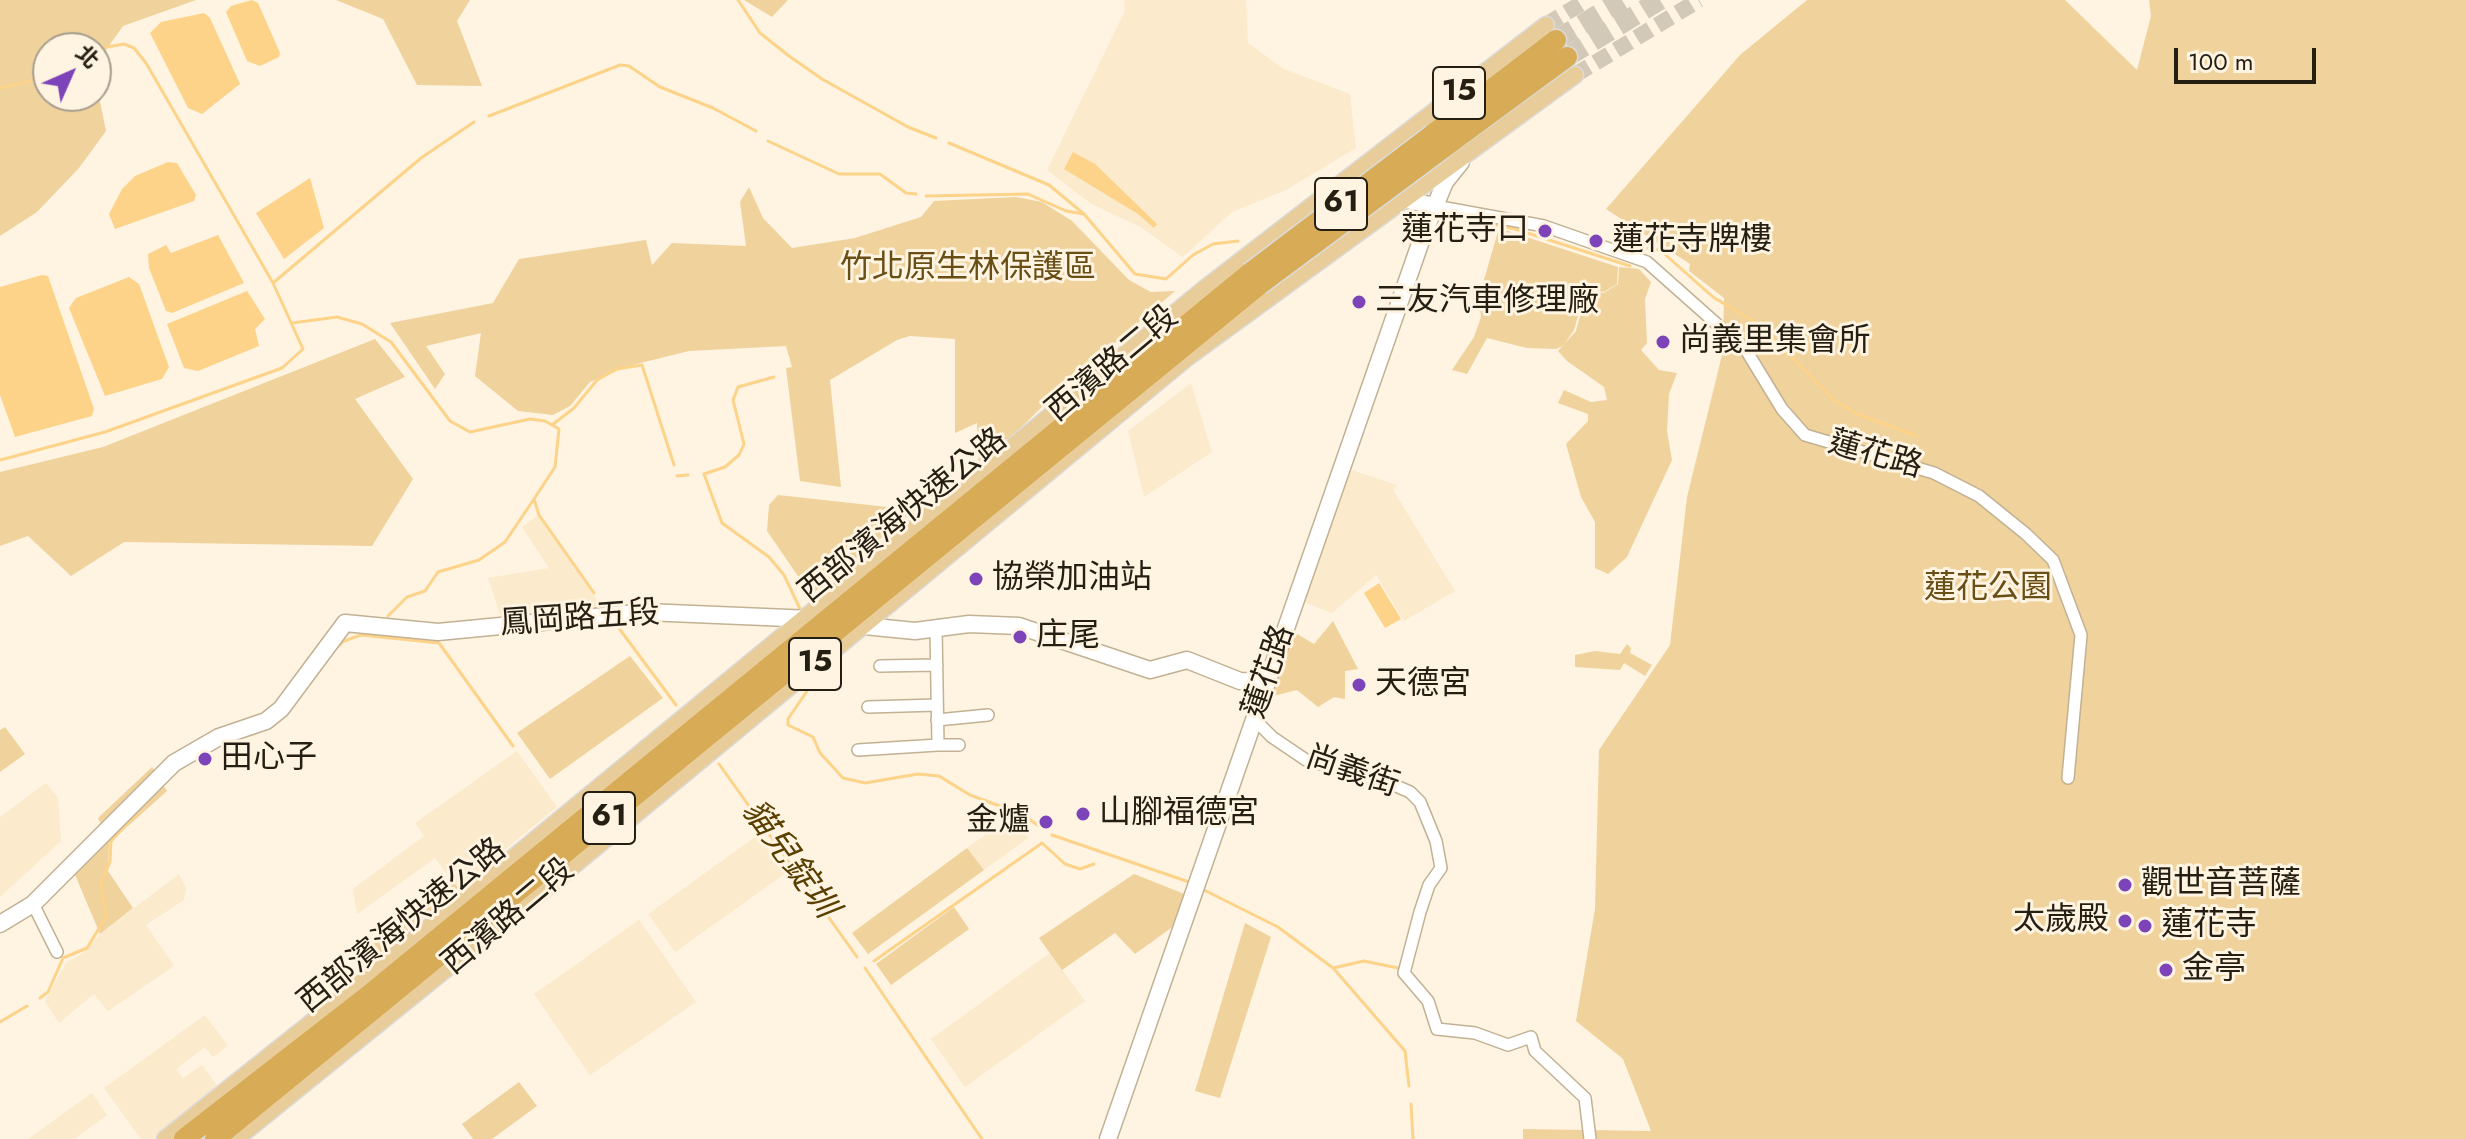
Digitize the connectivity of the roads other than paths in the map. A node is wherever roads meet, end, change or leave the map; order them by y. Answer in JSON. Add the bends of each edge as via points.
{"nodes":[{"id":1,"x":1561,"y":49,"type":"junction"},
{"id":2,"x":1472,"y":148,"type":"junction"},
{"id":3,"x":1370,"y":160,"type":"junction"},
{"id":4,"x":1402,"y":199,"type":"junction"},
{"id":5,"x":1435,"y":206,"type":"junction"},
{"id":6,"x":1422,"y":238,"type":"junction"},
{"id":7,"x":834,"y":622,"type":"junction"},
{"id":8,"x":936,"y":628,"type":"junction"},
{"id":9,"x":937,"y":665,"type":"junction"},
{"id":10,"x":880,"y":666,"type":"dead end"},
{"id":11,"x":1268,"y":682,"type":"junction"},
{"id":12,"x":937,"y":705,"type":"junction"},
{"id":13,"x":868,"y":707,"type":"dead end"},
{"id":14,"x":988,"y":715,"type":"dead end"},
{"id":15,"x":1254,"y":719,"type":"junction"},
{"id":16,"x":937,"y":720,"type":"junction"},
{"id":17,"x":938,"y":745,"type":"junction"},
{"id":18,"x":959,"y":745,"type":"dead end"},
{"id":19,"x":858,"y":750,"type":"dead end"},
{"id":20,"x":2068,"y":778,"type":"dead end"},
{"id":21,"x":33,"y":904,"type":"junction"},
{"id":22,"x":0,"y":924,"type":"edge"},
{"id":23,"x":57,"y":952,"type":"dead end"},
{"id":24,"x":165,"y":1139,"type":"edge"},
{"id":25,"x":184,"y":1139,"type":"edge"},
{"id":26,"x":215,"y":1139,"type":"edge"},
{"id":27,"x":236,"y":1139,"type":"edge"},
{"id":28,"x":1108,"y":1139,"type":"edge"},
{"id":29,"x":1590,"y":1139,"type":"edge"}],
"edges":[{"from":1,"to":2,"type":"main road","name":"西濱路二段","number":"15"},
{"from":1,"to":3,"type":"main road","name":"西濱路二段","number":"15"},
{"from":1,"to":7,"type":"highway","name":"西部濱海快速公路","number":"61","bridge":true,"via":[[1254,279]]},
{"from":2,"to":4,"type":"main road","name":"西濱路二段","number":"15"},
{"from":2,"to":5,"type":"street","via":[[1445,182]]},
{"from":3,"to":4,"type":"street"},
{"from":3,"to":7,"type":"main road","name":"西濱路二段","number":"15","via":[[1204,289]]},
{"from":4,"to":5,"type":"street","name":"蓮花路"},
{"from":4,"to":6,"type":"street","via":[[1419,222]]},
{"from":4,"to":7,"type":"main road","name":"西濱路二段","number":"15"},
{"from":5,"to":6,"type":"street","name":"蓮花路"},
{"from":5,"to":20,"type":"street","name":"蓮花路","via":[[1544,226],[1647,262],[1746,350],[1782,409],[1805,435],[1934,473],[1979,496],[2026,534],[2053,560],[2081,635]]},
{"from":6,"to":11,"type":"street","name":"蓮花路"},
{"from":7,"to":8,"type":"street","name":"鳳岡路五段","via":[[915,631]]},
{"from":7,"to":21,"type":"street","name":"鳳岡路五段","via":[[646,612],[438,632],[345,623],[281,709],[174,763]]},
{"from":7,"to":24,"type":"main road","name":"西濱路二段","number":"15"},
{"from":7,"to":25,"type":"highway","name":"西部濱海快速公路","number":"61"},
{"from":7,"to":26,"type":"highway","name":"西部濱海快速公路","number":"61"},
{"from":7,"to":27,"type":"main road","name":"西濱路二段","number":"15","via":[[421,991]]},
{"from":8,"to":9,"type":"street"},
{"from":8,"to":11,"type":"street","name":"鳳岡路五段","via":[[1019,626],[1150,670],[1187,660],[1240,681]]},
{"from":9,"to":10,"type":"street"},
{"from":9,"to":12,"type":"street"},
{"from":11,"to":15,"type":"street","name":"蓮花路"},
{"from":12,"to":13,"type":"street"},
{"from":12,"to":16,"type":"street"},
{"from":14,"to":16,"type":"street"},
{"from":15,"to":28,"type":"street","name":"蓮花路"},
{"from":15,"to":29,"type":"street","name":"尚義街","via":[[1306,760],[1387,782],[1420,802],[1441,868],[1429,885],[1404,973],[1428,1001],[1437,1029],[1475,1033],[1508,1045],[1531,1037],[1535,1051],[1585,1098]]},
{"from":16,"to":17,"type":"street"},
{"from":17,"to":18,"type":"street"},
{"from":17,"to":19,"type":"street"},
{"from":21,"to":22,"type":"street","name":"鳳岡路五段"},
{"from":21,"to":23,"type":"street"}]}
